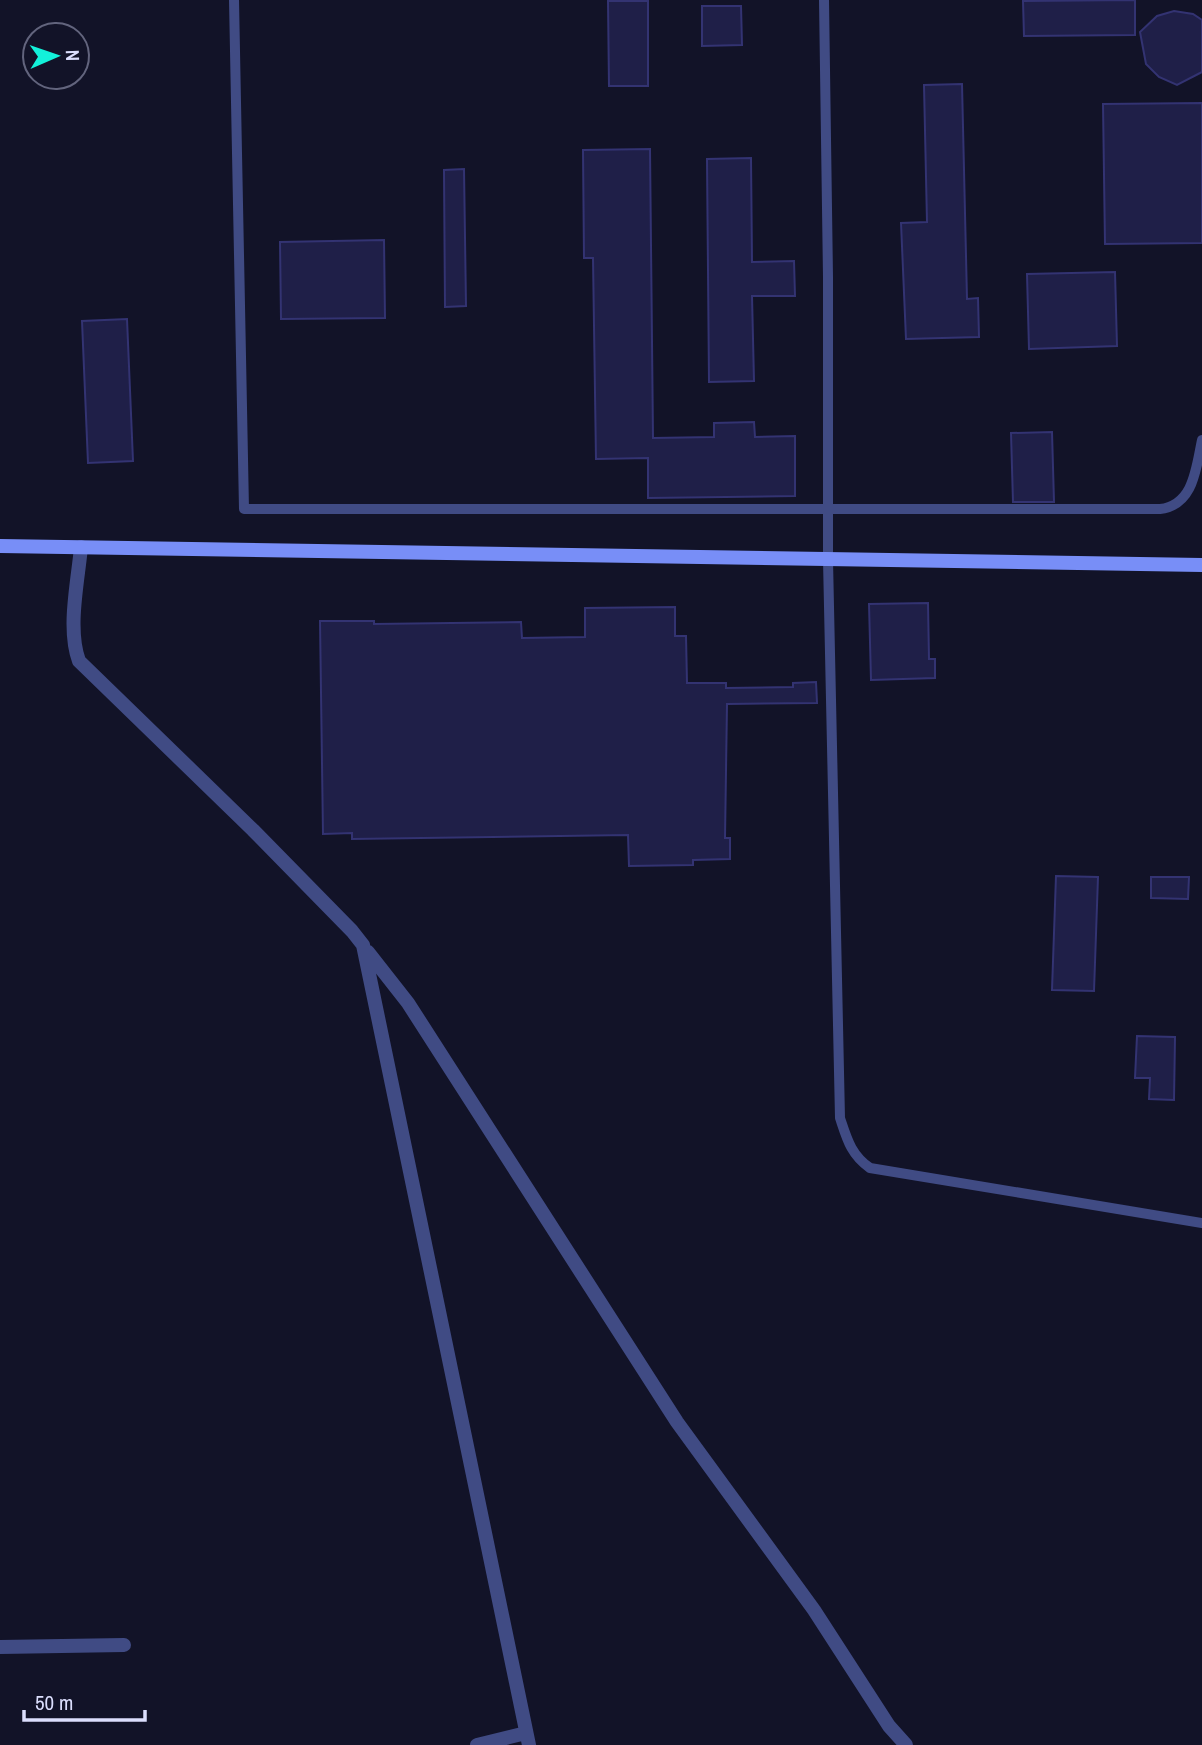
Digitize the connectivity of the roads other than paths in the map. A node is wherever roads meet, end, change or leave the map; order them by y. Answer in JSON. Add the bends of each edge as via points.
{"nodes":[{"id":1,"x":234,"y":0,"type":"edge"},
{"id":2,"x":824,"y":0,"type":"edge"},
{"id":3,"x":1202,"y":440,"type":"edge"},
{"id":4,"x":828,"y":509,"type":"junction"},
{"id":5,"x":0,"y":546,"type":"edge"},
{"id":6,"x":81,"y":547,"type":"junction"},
{"id":7,"x":828,"y":559,"type":"junction"},
{"id":8,"x":1202,"y":565,"type":"edge"},
{"id":9,"x":363,"y":945,"type":"junction"},
{"id":10,"x":1202,"y":1223,"type":"edge"},
{"id":11,"x":124,"y":1645,"type":"dead end"},
{"id":12,"x":0,"y":1647,"type":"edge"},
{"id":13,"x":528,"y":1739,"type":"edge"},
{"id":14,"x":477,"y":1745,"type":"edge"},
{"id":15,"x":906,"y":1745,"type":"edge"}],
"edges":[{"from":1,"to":4,"type":"lane","via":[[244,509]]},
{"from":2,"to":4,"type":"lane"},
{"from":3,"to":4,"type":"lane","via":[[1194,478],[1184,499],[1170,508]]},
{"from":4,"to":7,"type":"lane"},
{"from":5,"to":6,"type":"street"},
{"from":6,"to":7,"type":"street"},
{"from":6,"to":9,"type":"street","via":[[74,626],[79,661],[253,830]]},
{"from":7,"to":8,"type":"street"},
{"from":7,"to":10,"type":"lane","via":[[840,1118],[849,1145],[870,1168]]},
{"from":9,"to":13,"type":"street"},
{"from":9,"to":15,"type":"street","via":[[408,1003],[677,1422]]},
{"from":11,"to":12,"type":"street"},
{"from":13,"to":14,"type":"street"}]}
